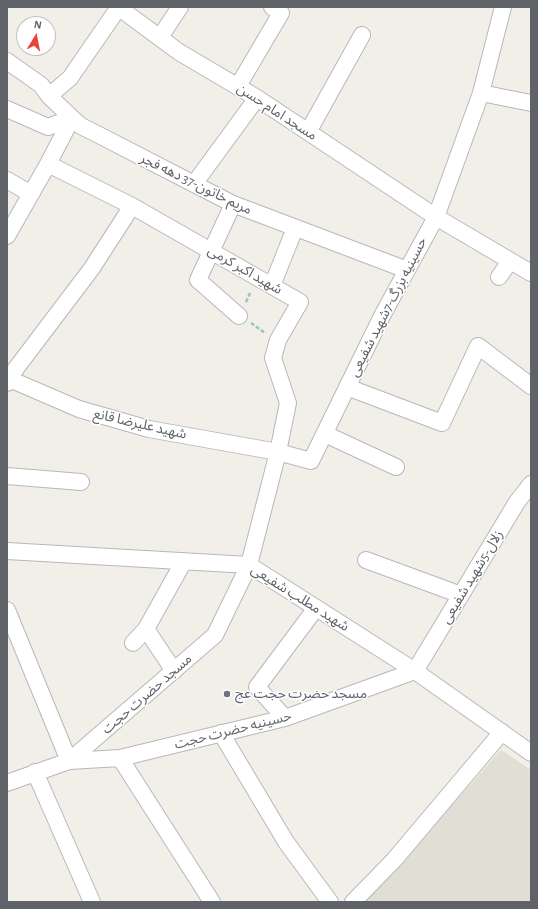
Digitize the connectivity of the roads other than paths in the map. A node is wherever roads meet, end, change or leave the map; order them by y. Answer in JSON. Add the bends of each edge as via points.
{"nodes":[{"id":1,"x":119,"y":7,"type":"edge"},
{"id":2,"x":180,"y":7,"type":"edge"},
{"id":3,"x":272,"y":7,"type":"edge"},
{"id":4,"x":503,"y":7,"type":"edge"},
{"id":5,"x":362,"y":35,"type":"dead end"},
{"id":6,"x":160,"y":37,"type":"junction"},
{"id":7,"x":7,"y":61,"type":"edge"},
{"id":8,"x":238,"y":86,"type":"junction"},
{"id":9,"x":481,"y":93,"type":"junction"},
{"id":10,"x":49,"y":96,"type":"junction"},
{"id":11,"x":257,"y":98,"type":"junction"},
{"id":12,"x":531,"y":103,"type":"edge"},
{"id":13,"x":7,"y":110,"type":"edge"},
{"id":14,"x":72,"y":118,"type":"junction"},
{"id":15,"x":308,"y":132,"type":"junction"},
{"id":16,"x":48,"y":164,"type":"junction"},
{"id":17,"x":7,"y":180,"type":"edge"},
{"id":18,"x":194,"y":184,"type":"junction"},
{"id":19,"x":31,"y":194,"type":"junction"},
{"id":20,"x":233,"y":204,"type":"junction"},
{"id":21,"x":132,"y":206,"type":"junction"},
{"id":22,"x":436,"y":216,"type":"junction"},
{"id":23,"x":295,"y":228,"type":"junction"},
{"id":24,"x":7,"y":236,"type":"edge"},
{"id":25,"x":212,"y":251,"type":"junction"},
{"id":26,"x":510,"y":261,"type":"junction"},
{"id":27,"x":407,"y":270,"type":"junction"},
{"id":28,"x":531,"y":273,"type":"edge"},
{"id":29,"x":500,"y":277,"type":"dead end"},
{"id":30,"x":272,"y":286,"type":"junction"},
{"id":31,"x":239,"y":316,"type":"road end"},
{"id":32,"x":7,"y":380,"type":"edge"},
{"id":33,"x":531,"y":386,"type":"edge"},
{"id":34,"x":347,"y":387,"type":"junction"},
{"id":35,"x":325,"y":434,"type":"junction"},
{"id":36,"x":278,"y":452,"type":"junction"},
{"id":37,"x":396,"y":467,"type":"dead end"},
{"id":38,"x":7,"y":476,"type":"edge"},
{"id":39,"x":81,"y":482,"type":"dead end"},
{"id":40,"x":531,"y":484,"type":"edge"},
{"id":41,"x":7,"y":551,"type":"edge"},
{"id":42,"x":366,"y":560,"type":"dead end"},
{"id":43,"x":184,"y":561,"type":"junction"},
{"id":44,"x":249,"y":565,"type":"junction"},
{"id":45,"x":461,"y":594,"type":"junction"},
{"id":46,"x":316,"y":608,"type":"junction"},
{"id":47,"x":7,"y":610,"type":"edge"},
{"id":48,"x":146,"y":629,"type":"junction"},
{"id":49,"x":133,"y":643,"type":"dead end"},
{"id":50,"x":174,"y":671,"type":"junction"},
{"id":51,"x":415,"y":671,"type":"junction"},
{"id":52,"x":285,"y":718,"type":"junction"},
{"id":53,"x":502,"y":732,"type":"junction"},
{"id":54,"x":221,"y":733,"type":"junction"},
{"id":55,"x":531,"y":753,"type":"edge"},
{"id":56,"x":120,"y":758,"type":"junction"},
{"id":57,"x":69,"y":761,"type":"junction"},
{"id":58,"x":35,"y":772,"type":"junction"},
{"id":59,"x":7,"y":782,"type":"edge"},
{"id":60,"x":92,"y":902,"type":"edge"},
{"id":61,"x":212,"y":902,"type":"edge"},
{"id":62,"x":330,"y":902,"type":"edge"},
{"id":63,"x":352,"y":902,"type":"edge"}],
"edges":[{"from":1,"to":6,"type":"street","name":"مسجد امام حسن"},
{"from":1,"to":10,"type":"street","via":[[70,78]]},
{"from":2,"to":6,"type":"street"},
{"from":3,"to":8,"type":"street","via":[[281,13]]},
{"from":4,"to":9,"type":"street","name":"حسینیه بزرگ-7شهید شفیعی"},
{"from":5,"to":15,"type":"street"},
{"from":6,"to":8,"type":"street","name":"مسجد امام حسن","via":[[179,52]]},
{"from":7,"to":10,"type":"street","name":"مریم خاتون-37 دهه فجر","via":[[41,85]]},
{"from":8,"to":11,"type":"street","name":"مسجد امام حسن"},
{"from":9,"to":12,"type":"street"},
{"from":9,"to":22,"type":"street","name":"حسینیه بزرگ-7شهید شفیعی"},
{"from":10,"to":14,"type":"street","name":"مریم خاتون-37 دهه فجر"},
{"from":11,"to":15,"type":"street","name":"مسجد امام حسن"},
{"from":11,"to":18,"type":"street"},
{"from":13,"to":14,"type":"street","via":[[48,128]]},
{"from":14,"to":16,"type":"street"},
{"from":14,"to":18,"type":"street","name":"مریم خاتون-37 دهه فجر","via":[[81,126]]},
{"from":15,"to":22,"type":"street","name":"مسجد امام حسن"},
{"from":16,"to":19,"type":"street"},
{"from":16,"to":21,"type":"street","name":"شهید اکبر کرمی"},
{"from":17,"to":19,"type":"street"},
{"from":18,"to":20,"type":"street","name":"مریم خاتون-37 دهه فجر"},
{"from":19,"to":24,"type":"street"},
{"from":20,"to":23,"type":"street","name":"مریم خاتون-37 دهه فجر"},
{"from":20,"to":25,"type":"street"},
{"from":21,"to":25,"type":"street","name":"شهید اکبر کرمی"},
{"from":21,"to":32,"type":"street","via":[[92,268]]},
{"from":22,"to":26,"type":"street","name":"مسجد امام حسن"},
{"from":22,"to":27,"type":"street","name":"حسینیه بزرگ-7شهید شفیعی"},
{"from":23,"to":27,"type":"street","name":"مریم خاتون-37 دهه فجر"},
{"from":23,"to":30,"type":"street"},
{"from":25,"to":30,"type":"street","name":"شهید اکبر کرمی"},
{"from":25,"to":31,"type":"street","via":[[198,280]]},
{"from":26,"to":28,"type":"street","name":"مسجد امام حسن"},
{"from":26,"to":29,"type":"street"},
{"from":27,"to":34,"type":"street","name":"حسینیه بزرگ-7شهید شفیعی"},
{"from":30,"to":36,"type":"street","name":"شهید اکبر کرمی","via":[[300,302],[278,340],[273,358],[288,403]]},
{"from":32,"to":36,"type":"street","name":"شهید علیرضا قانع","via":[[79,409],[149,429]]},
{"from":33,"to":34,"type":"street","via":[[478,346],[442,423]]},
{"from":34,"to":35,"type":"street","name":"حسینیه بزرگ-7شهید شفیعی"},
{"from":35,"to":36,"type":"street","name":"حسینیه بزرگ-7شهید شفیعی","via":[[311,461]]},
{"from":35,"to":37,"type":"street"},
{"from":36,"to":44,"type":"street"},
{"from":38,"to":39,"type":"street"},
{"from":40,"to":45,"type":"street","name":"زلال-5شهید شفیعی"},
{"from":41,"to":43,"type":"street","name":"شهید مطلب شفیعی"},
{"from":42,"to":45,"type":"street"},
{"from":43,"to":44,"type":"street","name":"شهید مطلب شفیعی"},
{"from":43,"to":48,"type":"street"},
{"from":44,"to":46,"type":"street","name":"شهید مطلب شفیعی"},
{"from":44,"to":50,"type":"street","name":"مسجد حضرت حجت","via":[[215,635]]},
{"from":45,"to":51,"type":"street","name":"زلال-5شهید شفیعی"},
{"from":46,"to":51,"type":"street","name":"شهید مطلب شفیعی"},
{"from":46,"to":52,"type":"street","via":[[257,687]]},
{"from":47,"to":57,"type":"street"},
{"from":48,"to":49,"type":"street"},
{"from":48,"to":50,"type":"street"},
{"from":50,"to":57,"type":"street","name":"مسجد حضرت حجت"},
{"from":51,"to":52,"type":"street","name":"حسینیه حضرت حجت"},
{"from":51,"to":53,"type":"street","name":"شهید مطلب شفیعی"},
{"from":52,"to":54,"type":"street","name":"حسینیه حضرت حجت"},
{"from":53,"to":55,"type":"street","name":"شهید مطلب شفیعی"},
{"from":53,"to":63,"type":"street","via":[[394,860]]},
{"from":54,"to":56,"type":"street","name":"حسینیه حضرت حجت"},
{"from":54,"to":62,"type":"street","via":[[286,842]]},
{"from":56,"to":57,"type":"street","name":"حسینیه حضرت حجت"},
{"from":56,"to":61,"type":"street"},
{"from":57,"to":58,"type":"street","name":"مسجد حضرت حجت"},
{"from":58,"to":59,"type":"street","name":"مسجد حضرت حجت"},
{"from":58,"to":60,"type":"street"}]}
